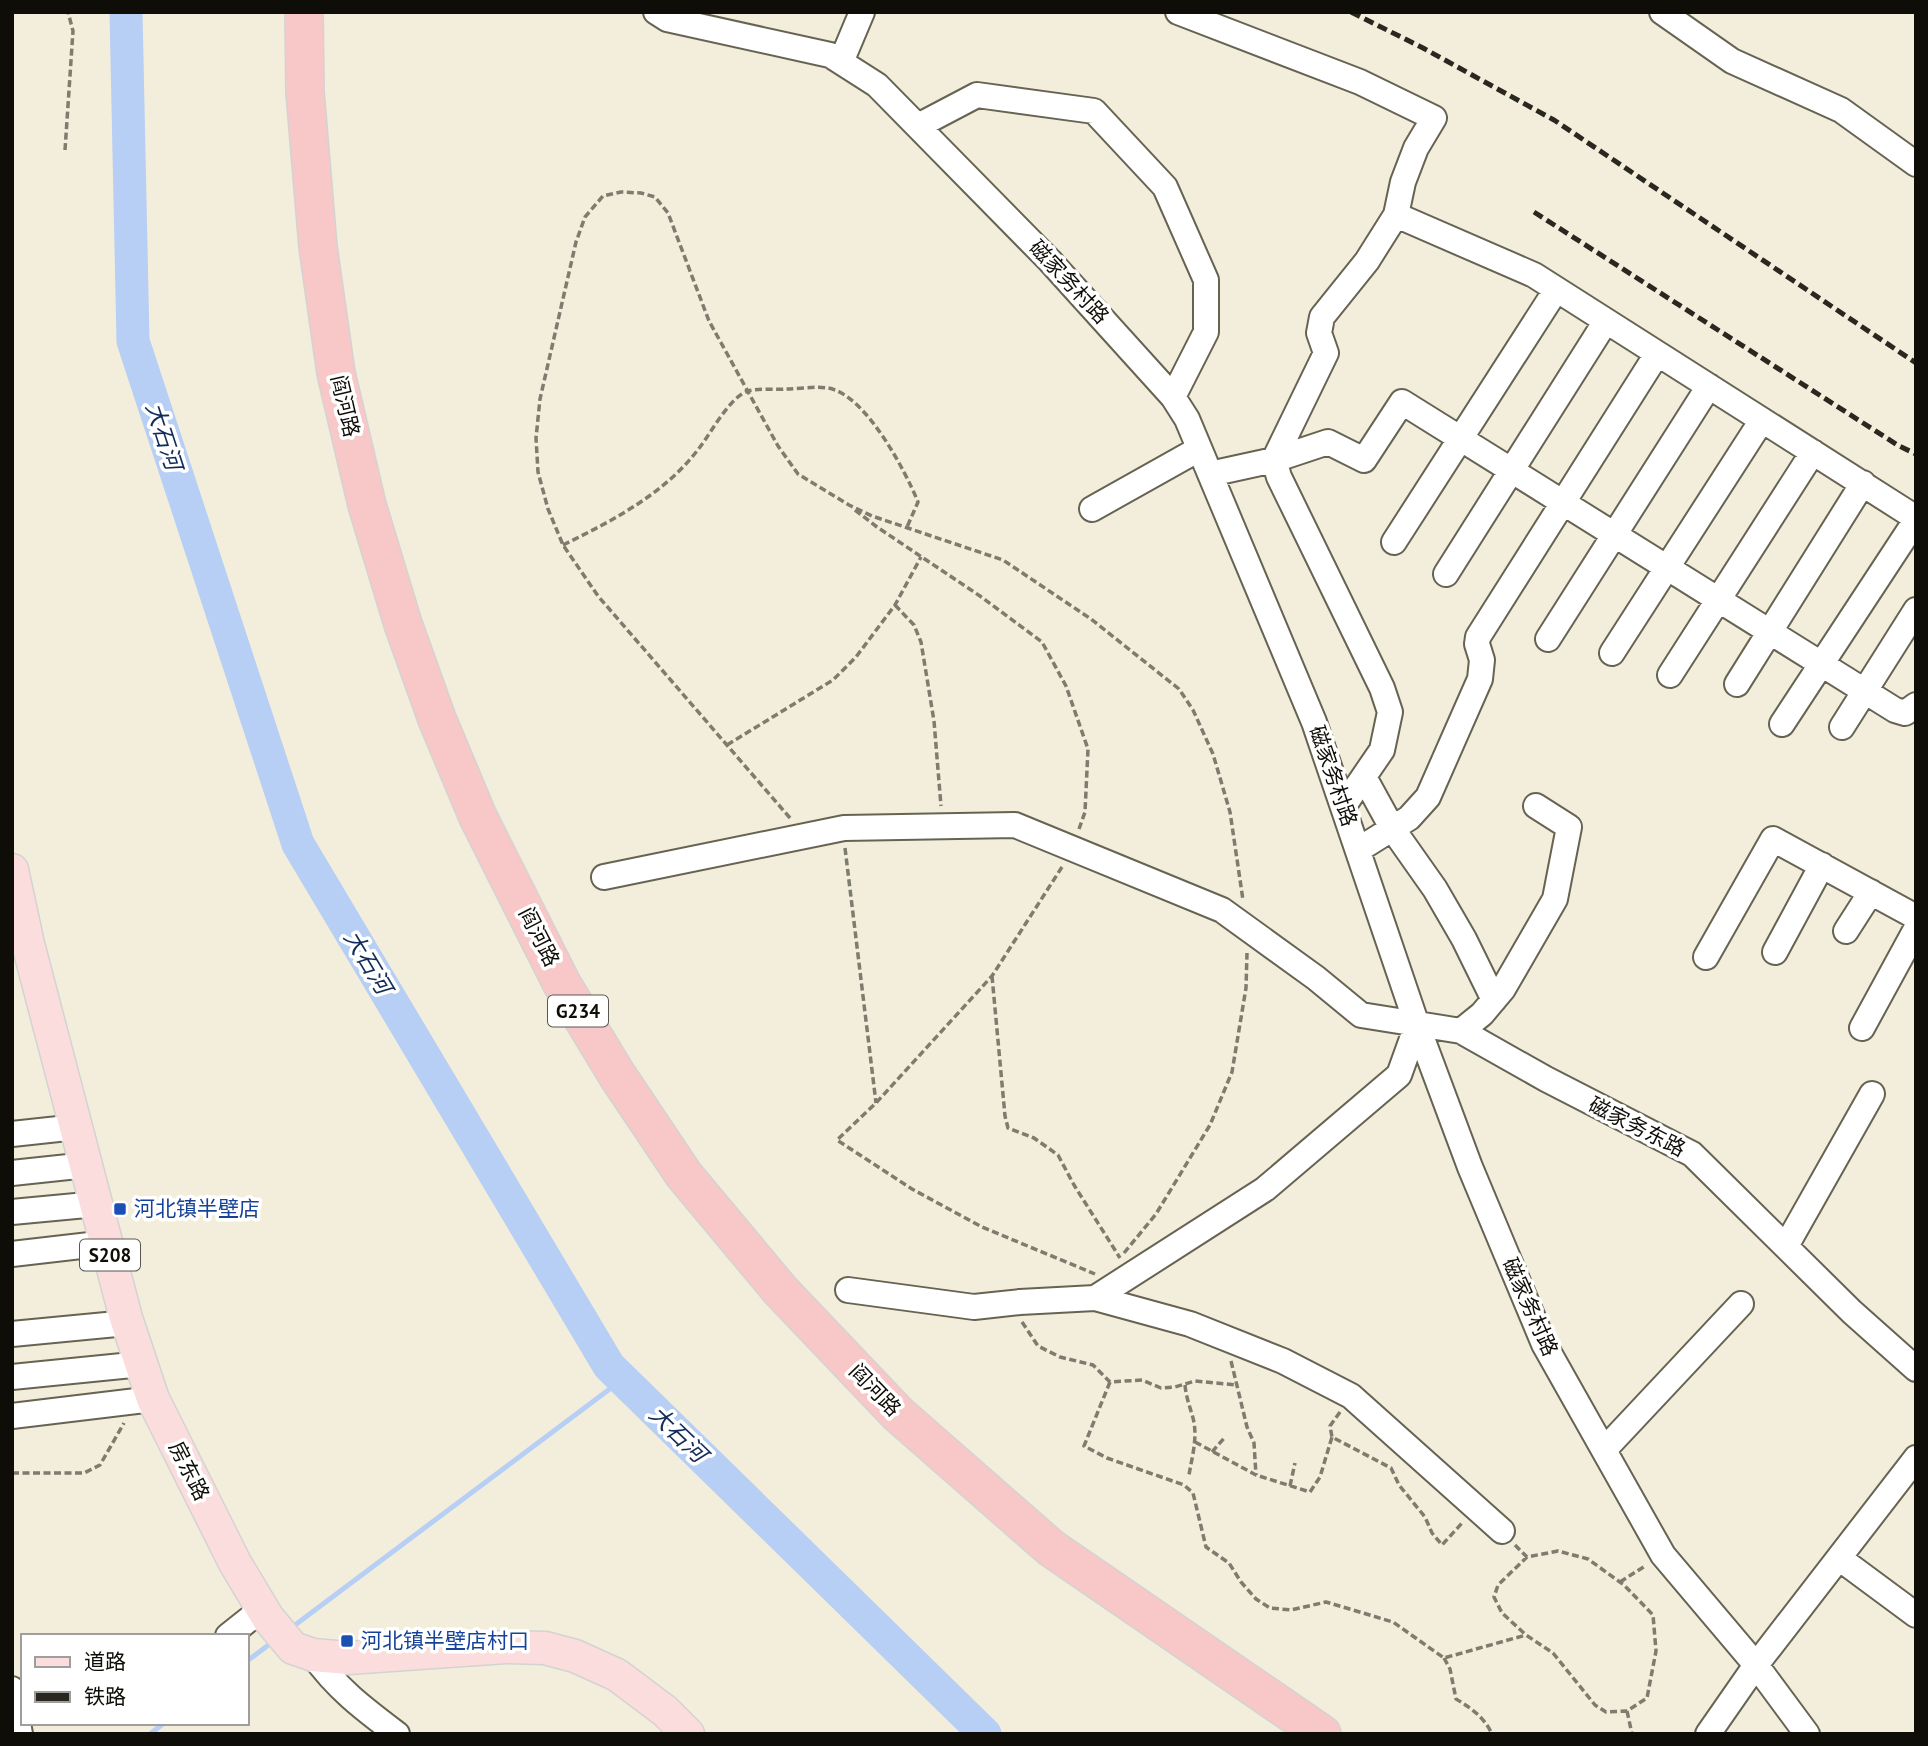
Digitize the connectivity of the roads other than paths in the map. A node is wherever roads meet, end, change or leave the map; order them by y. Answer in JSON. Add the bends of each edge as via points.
{"nodes":[{"id":1,"x":304,"y":12,"type":"edge"},
{"id":2,"x":656,"y":12,"type":"edge"},
{"id":3,"x":862,"y":12,"type":"edge"},
{"id":4,"x":1178,"y":12,"type":"edge"},
{"id":5,"x":1662,"y":12,"type":"edge"},
{"id":6,"x":841,"y":62,"type":"junction"},
{"id":7,"x":918,"y":126,"type":"junction"},
{"id":8,"x":1916,"y":164,"type":"edge"},
{"id":9,"x":1396,"y":215,"type":"junction"},
{"id":10,"x":1556,"y":289,"type":"junction"},
{"id":11,"x":1606,"y":321,"type":"junction"},
{"id":12,"x":1657,"y":354,"type":"junction"},
{"id":13,"x":1709,"y":386,"type":"junction"},
{"id":14,"x":1173,"y":397,"type":"junction"},
{"id":15,"x":1762,"y":420,"type":"junction"},
{"id":16,"x":1460,"y":439,"type":"junction"},
{"id":17,"x":1199,"y":449,"type":"junction"},
{"id":18,"x":1813,"y":452,"type":"junction"},
{"id":19,"x":1274,"y":460,"type":"junction"},
{"id":20,"x":1511,"y":470,"type":"junction"},
{"id":21,"x":1210,"y":474,"type":"junction"},
{"id":22,"x":1863,"y":483,"type":"junction"},
{"id":23,"x":1563,"y":503,"type":"junction"},
{"id":24,"x":1092,"y":509,"type":"dead end"},
{"id":25,"x":1916,"y":519,"type":"edge"},
{"id":26,"x":1615,"y":535,"type":"junction"},
{"id":27,"x":1394,"y":542,"type":"dead end"},
{"id":28,"x":1667,"y":568,"type":"junction"},
{"id":29,"x":1446,"y":574,"type":"dead end"},
{"id":30,"x":1718,"y":600,"type":"junction"},
{"id":31,"x":1916,"y":610,"type":"edge"},
{"id":32,"x":1769,"y":632,"type":"junction"},
{"id":33,"x":1548,"y":639,"type":"dead end"},
{"id":34,"x":1612,"y":653,"type":"dead end"},
{"id":35,"x":1821,"y":664,"type":"junction"},
{"id":36,"x":1670,"y":676,"type":"dead end"},
{"id":37,"x":1737,"y":684,"type":"dead end"},
{"id":38,"x":1865,"y":691,"type":"junction"},
{"id":39,"x":1916,"y":705,"type":"edge"},
{"id":40,"x":1782,"y":724,"type":"dead end"},
{"id":41,"x":1842,"y":727,"type":"dead end"},
{"id":42,"x":1364,"y":777,"type":"junction"},
{"id":43,"x":1536,"y":806,"type":"dead end"},
{"id":44,"x":1343,"y":807,"type":"junction"},
{"id":45,"x":1392,"y":828,"type":"junction"},
{"id":46,"x":1358,"y":850,"type":"junction"},
{"id":47,"x":1822,"y":866,"type":"junction"},
{"id":48,"x":12,"y":870,"type":"edge"},
{"id":49,"x":604,"y":877,"type":"dead end"},
{"id":50,"x":1871,"y":892,"type":"junction"},
{"id":51,"x":1916,"y":917,"type":"edge"},
{"id":52,"x":1916,"y":929,"type":"edge"},
{"id":53,"x":1846,"y":931,"type":"dead end"},
{"id":54,"x":1775,"y":952,"type":"dead end"},
{"id":55,"x":1706,"y":957,"type":"dead end"},
{"id":56,"x":1494,"y":1000,"type":"junction"},
{"id":57,"x":1417,"y":1025,"type":"junction"},
{"id":58,"x":1862,"y":1028,"type":"dead end"},
{"id":59,"x":1461,"y":1031,"type":"junction"},
{"id":60,"x":1872,"y":1094,"type":"dead end"},
{"id":61,"x":77,"y":1127,"type":"junction"},
{"id":62,"x":12,"y":1133,"type":"edge"},
{"id":63,"x":87,"y":1165,"type":"junction"},
{"id":64,"x":12,"y":1173,"type":"edge"},
{"id":65,"x":97,"y":1204,"type":"junction"},
{"id":66,"x":12,"y":1212,"type":"edge"},
{"id":67,"x":107,"y":1243,"type":"junction"},
{"id":68,"x":1786,"y":1247,"type":"junction"},
{"id":69,"x":12,"y":1254,"type":"edge"},
{"id":70,"x":848,"y":1290,"type":"dead end"},
{"id":71,"x":1095,"y":1298,"type":"junction"},
{"id":72,"x":1741,"y":1304,"type":"dead end"},
{"id":73,"x":127,"y":1322,"type":"junction"},
{"id":74,"x":12,"y":1334,"type":"edge"},
{"id":75,"x":142,"y":1364,"type":"junction"},
{"id":76,"x":1916,"y":1369,"type":"edge"},
{"id":77,"x":12,"y":1377,"type":"edge"},
{"id":78,"x":144,"y":1401,"type":"junction"},
{"id":79,"x":12,"y":1416,"type":"edge"},
{"id":80,"x":1604,"y":1450,"type":"junction"},
{"id":81,"x":1916,"y":1458,"type":"edge"},
{"id":82,"x":1502,"y":1531,"type":"road end"},
{"id":83,"x":1839,"y":1558,"type":"junction"},
{"id":84,"x":265,"y":1614,"type":"junction"},
{"id":85,"x":1916,"y":1615,"type":"edge"},
{"id":86,"x":231,"y":1634,"type":"edge"},
{"id":87,"x":303,"y":1651,"type":"junction"},
{"id":88,"x":1756,"y":1665,"type":"junction"},
{"id":89,"x":12,"y":1689,"type":"edge"},
{"id":90,"x":20,"y":1734,"type":"edge"},
{"id":91,"x":397,"y":1734,"type":"edge"},
{"id":92,"x":688,"y":1734,"type":"edge"},
{"id":93,"x":1322,"y":1734,"type":"edge"},
{"id":94,"x":1708,"y":1734,"type":"edge"},
{"id":95,"x":1807,"y":1734,"type":"edge"}],
"edges":[{"from":1,"to":93,"type":"highway","name":"阎河路","number":"G234","via":[[305,92],[318,247],[337,373],[367,505],[437,719],[478,817],[562,984],[684,1175],[780,1290],[898,1414],[1051,1548]]},
{"from":2,"to":6,"type":"street","name":"磁家务村路","via":[[667,19],[830,55]]},
{"from":3,"to":6,"type":"street"},
{"from":4,"to":9,"type":"street","via":[[1360,82],[1434,118],[1416,148]]},
{"from":5,"to":8,"type":"street","via":[[1732,61],[1841,110]]},
{"from":6,"to":7,"type":"street","name":"磁家务村路","via":[[877,85]]},
{"from":7,"to":14,"type":"street","name":"磁家务村路","via":[[1050,261]]},
{"from":7,"to":14,"type":"street","via":[[977,94],[1094,111],[1165,187],[1206,280],[1206,332]]},
{"from":9,"to":10,"type":"street"},
{"from":9,"to":19,"type":"street","via":[[1367,261],[1322,317],[1319,333],[1326,353]]},
{"from":10,"to":11,"type":"street"},
{"from":10,"to":16,"type":"street"},
{"from":11,"to":12,"type":"street"},
{"from":11,"to":20,"type":"street"},
{"from":12,"to":13,"type":"street"},
{"from":12,"to":23,"type":"street"},
{"from":13,"to":15,"type":"street"},
{"from":13,"to":26,"type":"street"},
{"from":14,"to":17,"type":"street","name":"磁家务村路"},
{"from":15,"to":18,"type":"street"},
{"from":15,"to":28,"type":"street"},
{"from":16,"to":19,"type":"street","via":[[1402,402],[1364,460],[1328,442]]},
{"from":16,"to":20,"type":"street"},
{"from":16,"to":27,"type":"street"},
{"from":17,"to":21,"type":"street","name":"磁家务村路"},
{"from":17,"to":24,"type":"street"},
{"from":18,"to":22,"type":"street"},
{"from":18,"to":30,"type":"street"},
{"from":19,"to":21,"type":"street"},
{"from":19,"to":42,"type":"street","via":[[1390,712],[1382,750]]},
{"from":20,"to":23,"type":"street"},
{"from":20,"to":29,"type":"street"},
{"from":21,"to":44,"type":"street","name":"磁家务村路","via":[[1314,722]]},
{"from":22,"to":25,"type":"street"},
{"from":22,"to":32,"type":"street"},
{"from":23,"to":26,"type":"street"},
{"from":23,"to":45,"type":"street","via":[[1478,637],[1480,679],[1428,797],[1409,818]]},
{"from":25,"to":35,"type":"street"},
{"from":26,"to":28,"type":"street"},
{"from":26,"to":33,"type":"street"},
{"from":28,"to":30,"type":"street"},
{"from":28,"to":34,"type":"street"},
{"from":30,"to":32,"type":"street"},
{"from":30,"to":36,"type":"street"},
{"from":31,"to":38,"type":"street"},
{"from":32,"to":35,"type":"street"},
{"from":32,"to":37,"type":"street"},
{"from":35,"to":38,"type":"street"},
{"from":35,"to":40,"type":"street"},
{"from":38,"to":39,"type":"street","via":[[1905,713]]},
{"from":38,"to":41,"type":"street"},
{"from":42,"to":44,"type":"street"},
{"from":42,"to":45,"type":"street"},
{"from":43,"to":56,"type":"street","via":[[1569,827],[1555,899]]},
{"from":44,"to":46,"type":"street","name":"磁家务村路"},
{"from":45,"to":46,"type":"street"},
{"from":45,"to":56,"type":"street","via":[[1435,889]]},
{"from":46,"to":57,"type":"street","name":"磁家务村路"},
{"from":47,"to":50,"type":"street"},
{"from":47,"to":54,"type":"street"},
{"from":47,"to":55,"type":"street","via":[[1773,839]]},
{"from":48,"to":61,"type":"main road","name":"房东路","number":"S208"},
{"from":49,"to":57,"type":"street","name":"磁家务东路","via":[[844,828],[1015,825],[1222,910],[1361,1015]]},
{"from":50,"to":51,"type":"street"},
{"from":50,"to":53,"type":"street"},
{"from":52,"to":58,"type":"street"},
{"from":56,"to":59,"type":"street"},
{"from":57,"to":59,"type":"street","name":"磁家务东路"},
{"from":57,"to":71,"type":"street","via":[[1399,1075],[1265,1189]]},
{"from":57,"to":80,"type":"street","name":"磁家务村路","via":[[1544,1344]]},
{"from":59,"to":68,"type":"street","name":"磁家务东路","via":[[1692,1154]]},
{"from":60,"to":68,"type":"street"},
{"from":61,"to":62,"type":"street"},
{"from":61,"to":63,"type":"main road","name":"房东路","number":"S208"},
{"from":63,"to":64,"type":"street"},
{"from":63,"to":65,"type":"main road","name":"房东路","number":"S208"},
{"from":65,"to":66,"type":"street"},
{"from":65,"to":67,"type":"main road","name":"房东路","number":"S208"},
{"from":67,"to":69,"type":"street"},
{"from":67,"to":73,"type":"main road","name":"房东路","number":"S208"},
{"from":68,"to":76,"type":"street","name":"磁家务东路"},
{"from":70,"to":71,"type":"street","via":[[974,1307]]},
{"from":71,"to":82,"type":"street","via":[[1190,1324],[1283,1361],[1351,1396]]},
{"from":72,"to":80,"type":"street"},
{"from":73,"to":74,"type":"street"},
{"from":73,"to":75,"type":"main road","name":"房东路","number":"S208"},
{"from":75,"to":77,"type":"street"},
{"from":75,"to":78,"type":"main road","name":"房东路","number":"S208"},
{"from":78,"to":79,"type":"street"},
{"from":78,"to":84,"type":"main road","name":"房东路","number":"S208"},
{"from":80,"to":88,"type":"street","name":"磁家务村路","via":[[1663,1555]]},
{"from":81,"to":83,"type":"street"},
{"from":83,"to":85,"type":"street"},
{"from":83,"to":88,"type":"street"},
{"from":84,"to":86,"type":"street"},
{"from":84,"to":87,"type":"main road","name":"房东路","number":"S208"},
{"from":87,"to":91,"type":"street","via":[[349,1698]]},
{"from":87,"to":92,"type":"main road","via":[[348,1658],[545,1648],[617,1675]]},
{"from":88,"to":94,"type":"street"},
{"from":88,"to":95,"type":"street","name":"磁家务村路"},
{"from":89,"to":90,"type":"street"}]}
